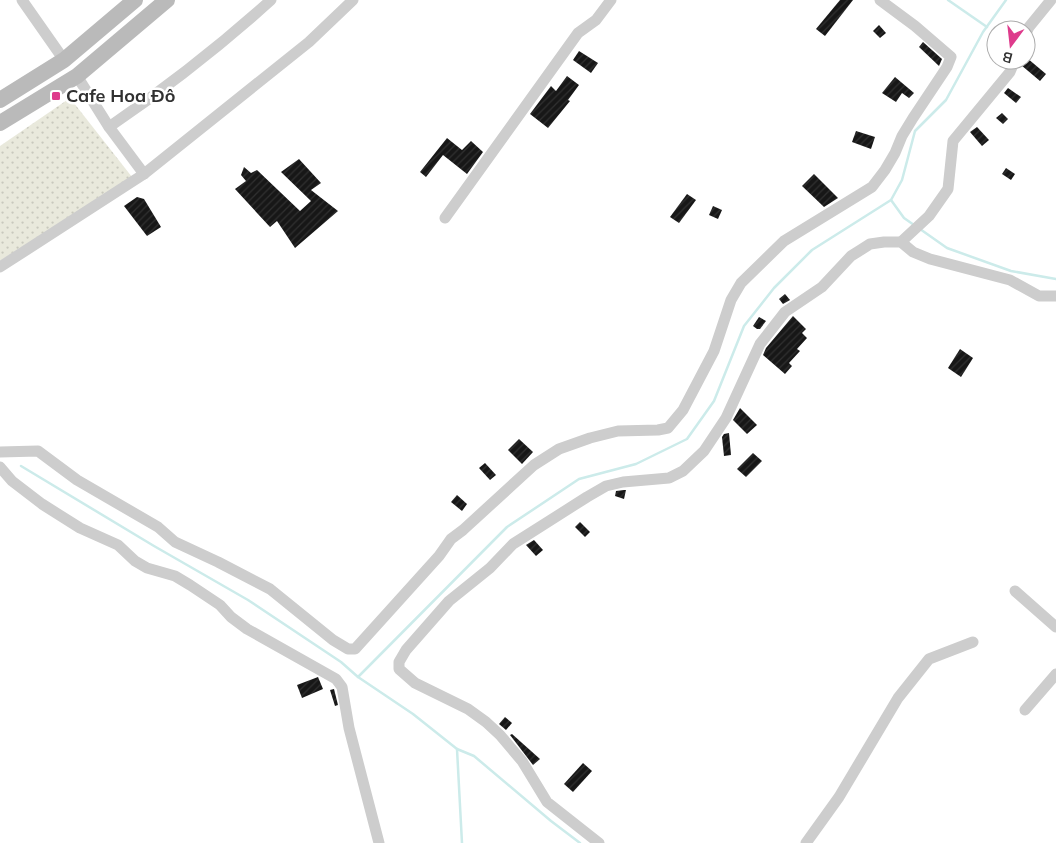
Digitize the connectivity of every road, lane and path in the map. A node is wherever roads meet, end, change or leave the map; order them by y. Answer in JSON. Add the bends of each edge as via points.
{"nodes":[{"id":1,"x":22,"y":0,"type":"edge"},
{"id":2,"x":135,"y":0,"type":"edge"},
{"id":3,"x":167,"y":0,"type":"edge"},
{"id":4,"x":271,"y":0,"type":"edge"},
{"id":5,"x":352,"y":0,"type":"edge"},
{"id":6,"x":612,"y":0,"type":"edge"},
{"id":7,"x":880,"y":0,"type":"edge"},
{"id":8,"x":1051,"y":0,"type":"edge"},
{"id":9,"x":1035,"y":20,"type":"edge"},
{"id":10,"x":64,"y":60,"type":"junction"},
{"id":11,"x":1011,"y":70,"type":"edge"},
{"id":12,"x":76,"y":76,"type":"junction"},
{"id":13,"x":0,"y":100,"type":"edge"},
{"id":14,"x":0,"y":123,"type":"edge"},
{"id":15,"x":109,"y":127,"type":"junction"},
{"id":16,"x":144,"y":174,"type":"junction"},
{"id":17,"x":445,"y":218,"type":"dead end"},
{"id":18,"x":901,"y":242,"type":"junction"},
{"id":19,"x":0,"y":267,"type":"edge"},
{"id":20,"x":1056,"y":296,"type":"edge"},
{"id":21,"x":0,"y":452,"type":"edge"},
{"id":22,"x":0,"y":467,"type":"edge"},
{"id":23,"x":1015,"y":591,"type":"dead end"},
{"id":24,"x":1056,"y":627,"type":"edge"},
{"id":25,"x":973,"y":642,"type":"dead end"},
{"id":26,"x":1056,"y":674,"type":"edge"},
{"id":27,"x":1025,"y":710,"type":"dead end"},
{"id":28,"x":379,"y":843,"type":"edge"},
{"id":29,"x":599,"y":843,"type":"edge"},
{"id":30,"x":806,"y":843,"type":"edge"}],
"edges":[{"from":1,"to":10,"type":"street"},
{"from":2,"to":10,"type":"main road"},
{"from":3,"to":12,"type":"main road"},
{"from":4,"to":15,"type":"street","via":[[161,91]]},
{"from":5,"to":16,"type":"street","via":[[309,42]]},
{"from":6,"to":17,"type":"street","via":[[596,20],[578,33]]},
{"from":7,"to":21,"type":"street","via":[[951,57],[872,187],[784,241],[741,283],[731,300],[714,351],[683,410],[668,428],[618,431],[590,438],[534,465],[451,539],[355,649],[333,640],[270,589],[176,542],[158,527],[77,480],[38,451]]},
{"from":8,"to":9,"type":"street"},
{"from":10,"to":12,"type":"main road"},
{"from":10,"to":13,"type":"main road"},
{"from":11,"to":18,"type":"street","via":[[953,141],[948,189],[929,216]]},
{"from":12,"to":14,"type":"main road"},
{"from":12,"to":15,"type":"street"},
{"from":15,"to":16,"type":"street"},
{"from":16,"to":19,"type":"street"},
{"from":18,"to":20,"type":"street","via":[[913,252],[930,259],[1010,280],[1039,296]]},
{"from":18,"to":29,"type":"street","via":[[870,244],[851,256],[822,287],[785,312],[760,344],[717,432],[704,451],[683,471],[668,478],[606,486],[513,544],[490,568],[449,601],[399,662],[399,669],[416,683],[468,709],[486,722],[522,761],[547,802]]},
{"from":22,"to":28,"type":"street","via":[[12,481],[42,504],[80,528],[118,545],[147,568],[190,584],[247,629],[336,680],[342,687],[349,728]]},
{"from":23,"to":24,"type":"street"},
{"from":25,"to":30,"type":"street","via":[[929,659],[898,698],[839,797]]},
{"from":26,"to":27,"type":"street"}]}
